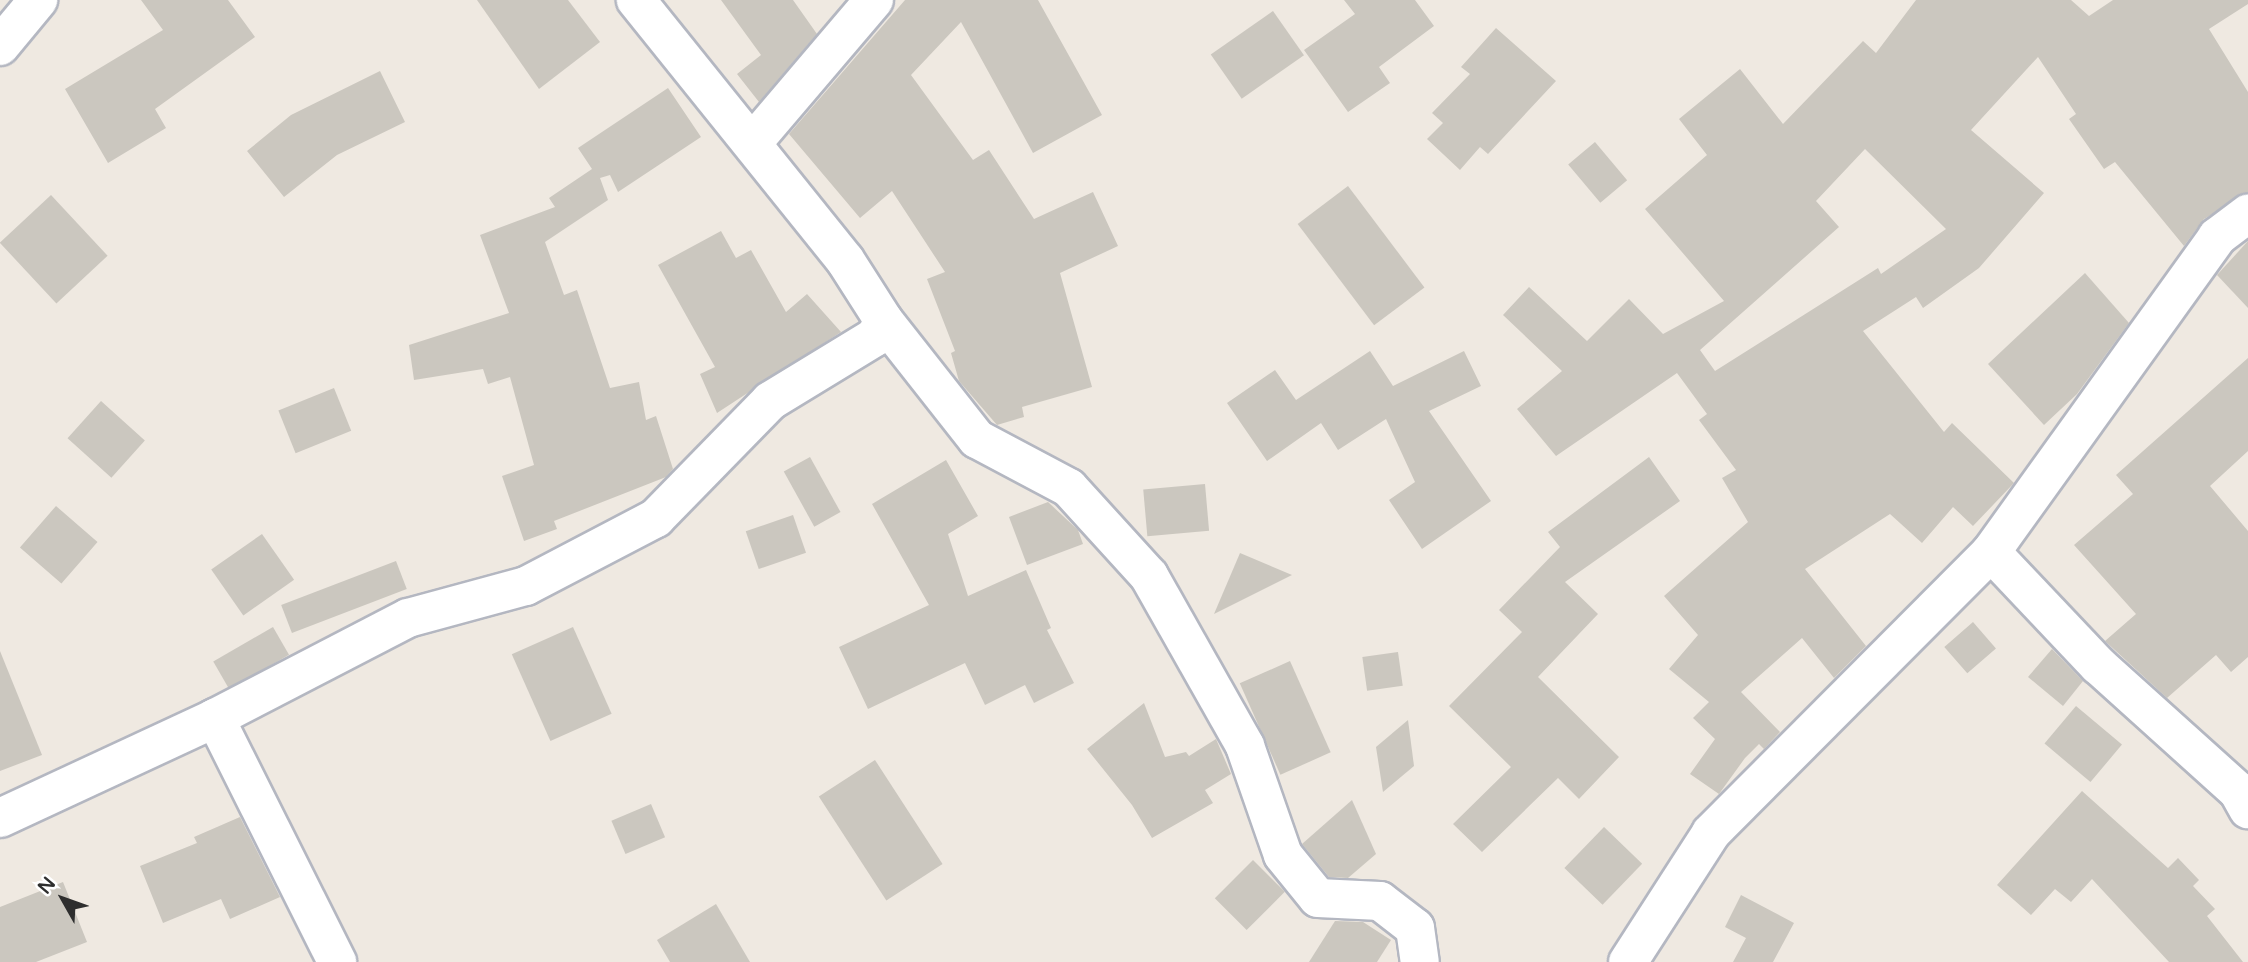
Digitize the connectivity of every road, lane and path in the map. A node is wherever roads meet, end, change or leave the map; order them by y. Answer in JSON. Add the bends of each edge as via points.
{"nodes":[{"id":1,"x":38,"y":0,"type":"edge"},
{"id":2,"x":636,"y":0,"type":"edge"},
{"id":3,"x":874,"y":0,"type":"edge"},
{"id":4,"x":0,"y":46,"type":"edge"},
{"id":5,"x":754,"y":141,"type":"junction"},
{"id":6,"x":2248,"y":214,"type":"edge"},
{"id":7,"x":884,"y":321,"type":"junction"},
{"id":8,"x":1991,"y":552,"type":"junction"},
{"id":9,"x":215,"y":718,"type":"junction"},
{"id":10,"x":2248,"y":809,"type":"edge"},
{"id":11,"x":0,"y":818,"type":"edge"},
{"id":12,"x":337,"y":962,"type":"edge"},
{"id":13,"x":1420,"y":962,"type":"edge"},
{"id":14,"x":1628,"y":962,"type":"edge"}],
"edges":[{"from":1,"to":4,"type":"street"},
{"from":2,"to":5,"type":"street"},
{"from":3,"to":5,"type":"street"},
{"from":5,"to":7,"type":"street","via":[[845,260]]},
{"from":6,"to":8,"type":"street","via":[[2217,237]]},
{"from":7,"to":9,"type":"street","via":[[875,337],[770,401],[656,518],[526,586],[408,618]]},
{"from":7,"to":13,"type":"street","via":[[977,439],[1069,488],[1149,576],[1245,746],[1283,855],[1318,898],[1380,901],[1415,928]]},
{"from":8,"to":10,"type":"street","via":[[2098,666],[2238,791]]},
{"from":8,"to":14,"type":"street","via":[[1711,833]]},
{"from":9,"to":11,"type":"street"},
{"from":9,"to":12,"type":"street"}]}
